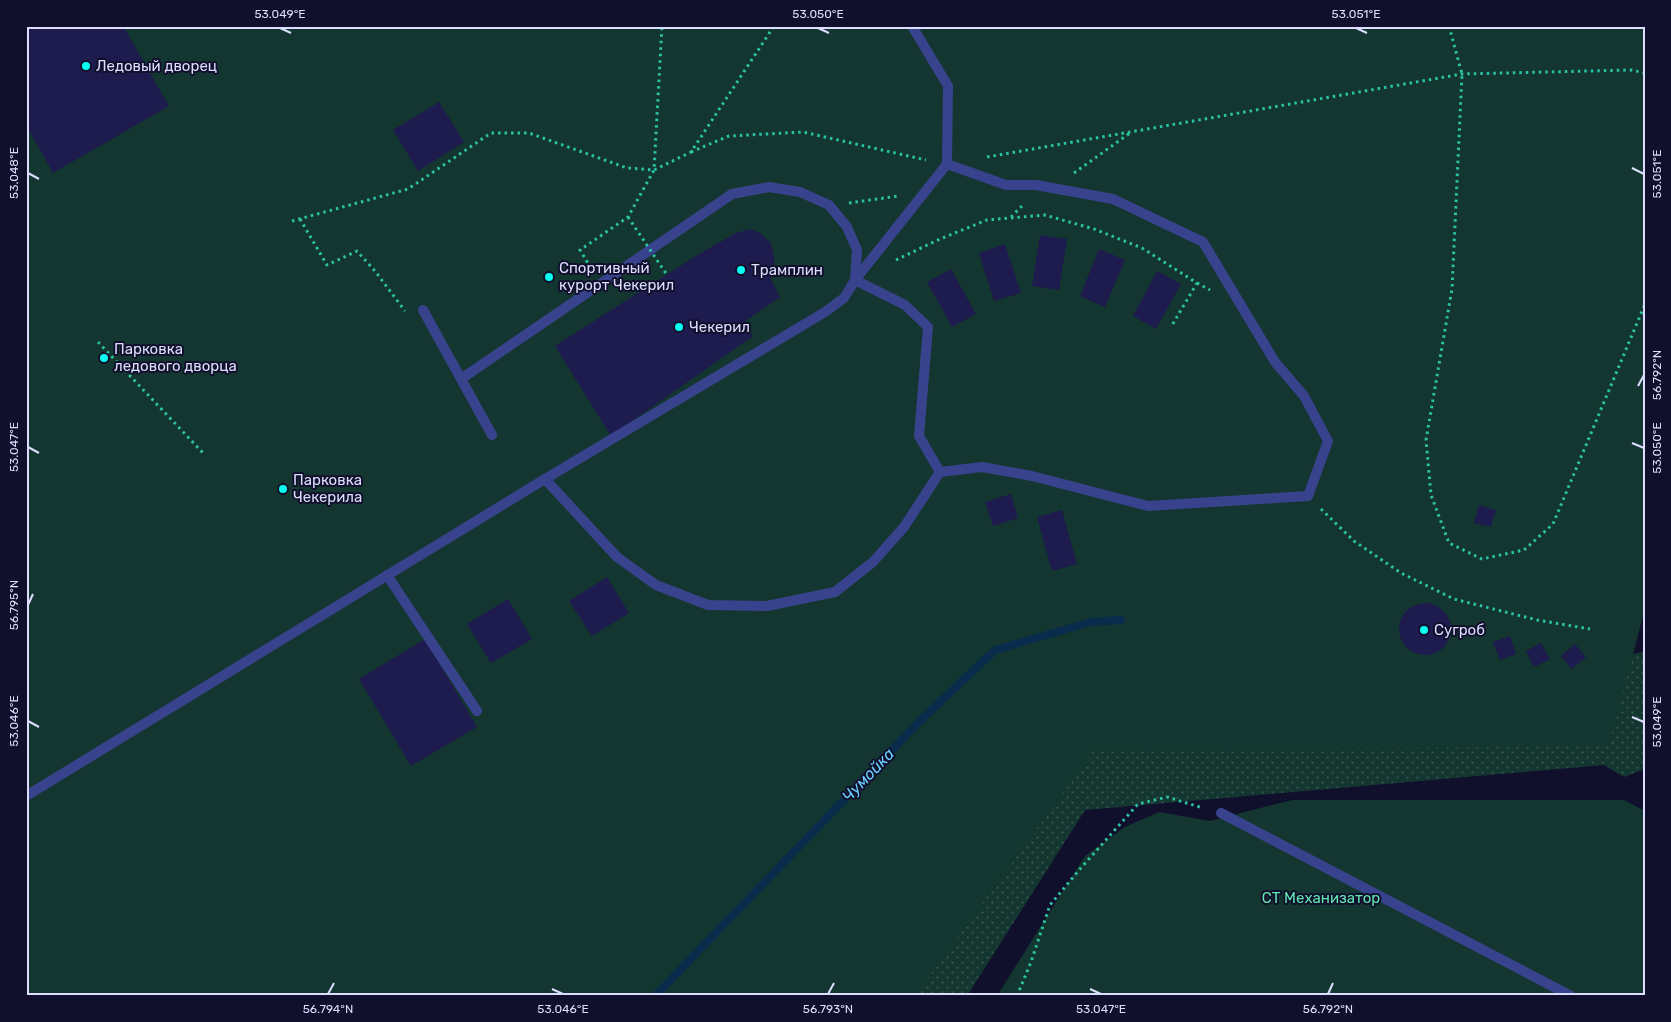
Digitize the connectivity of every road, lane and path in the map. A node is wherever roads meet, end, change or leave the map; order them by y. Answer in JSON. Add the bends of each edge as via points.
{"nodes":[{"id":1,"x":662,"y":26,"type":"edge"},
{"id":2,"x":774,"y":26,"type":"edge"},
{"id":3,"x":912,"y":26,"type":"edge"},
{"id":4,"x":1449,"y":26,"type":"edge"},
{"id":5,"x":1645,"y":73,"type":"edge"},
{"id":6,"x":1462,"y":74,"type":"junction"},
{"id":7,"x":691,"y":152,"type":"junction"},
{"id":8,"x":986,"y":157,"type":"dead end"},
{"id":9,"x":948,"y":164,"type":"junction"},
{"id":10,"x":654,"y":170,"type":"junction"},
{"id":11,"x":898,"y":196,"type":"dead end"},
{"id":12,"x":829,"y":205,"type":"junction"},
{"id":13,"x":628,"y":217,"type":"junction"},
{"id":14,"x":300,"y":219,"type":"junction"},
{"id":15,"x":292,"y":221,"type":"dead end"},
{"id":16,"x":580,"y":250,"type":"dead end"},
{"id":17,"x":889,"y":264,"type":"dead end"},
{"id":18,"x":667,"y":275,"type":"dead end"},
{"id":19,"x":855,"y":280,"type":"junction"},
{"id":20,"x":1645,"y":304,"type":"edge"},
{"id":21,"x":423,"y":310,"type":"dead end"},
{"id":22,"x":410,"y":318,"type":"dead end"},
{"id":23,"x":1171,"y":327,"type":"dead end"},
{"id":24,"x":98,"y":342,"type":"dead end"},
{"id":25,"x":461,"y":379,"type":"junction"},
{"id":26,"x":492,"y":435,"type":"dead end"},
{"id":27,"x":204,"y":454,"type":"dead end"},
{"id":28,"x":940,"y":472,"type":"junction"},
{"id":29,"x":545,"y":479,"type":"junction"},
{"id":30,"x":1308,"y":496,"type":"junction"},
{"id":31,"x":387,"y":575,"type":"junction"},
{"id":32,"x":1590,"y":629,"type":"dead end"},
{"id":33,"x":477,"y":711,"type":"dead end"},
{"id":34,"x":26,"y":796,"type":"edge"},
{"id":35,"x":1221,"y":813,"type":"joint"},
{"id":36,"x":1017,"y":996,"type":"edge"},
{"id":37,"x":1571,"y":996,"type":"edge"}],
"edges":[{"from":1,"to":10,"type":"path"},
{"from":2,"to":7,"type":"path"},
{"from":3,"to":9,"type":"street","via":[[948,86]]},
{"from":4,"to":6,"type":"path"},
{"from":5,"to":6,"type":"path","via":[[1631,70]]},
{"from":6,"to":8,"type":"path"},
{"from":6,"to":20,"type":"path","via":[[1452,288],[1426,440],[1431,495],[1449,543],[1482,559],[1524,550],[1553,524]]},
{"from":7,"to":9,"type":"path","via":[[729,136],[803,132]]},
{"from":7,"to":10,"type":"path"},
{"from":9,"to":19,"type":"street"},
{"from":9,"to":30,"type":"street","via":[[1006,185],[1036,185],[1114,199],[1203,242],[1276,362],[1304,396],[1328,441]]},
{"from":10,"to":13,"type":"path"},
{"from":10,"to":14,"type":"path","via":[[627,168],[530,133],[491,133],[408,189]]},
{"from":11,"to":12,"type":"path"},
{"from":12,"to":19,"type":"street","via":[[848,227],[858,250]]},
{"from":12,"to":25,"type":"street","via":[[800,192],[769,187],[732,194]]},
{"from":13,"to":16,"type":"path"},
{"from":13,"to":18,"type":"path","bridge":true},
{"from":14,"to":15,"type":"path"},
{"from":14,"to":22,"type":"path","via":[[327,265],[357,250]]},
{"from":17,"to":23,"type":"path","via":[[987,220],[1045,215],[1094,229],[1142,248],[1197,284]]},
{"from":19,"to":28,"type":"street","via":[[905,305],[928,328],[919,436]]},
{"from":19,"to":29,"type":"street","via":[[844,298],[825,312]]},
{"from":21,"to":25,"type":"street"},
{"from":24,"to":27,"type":"path"},
{"from":25,"to":26,"type":"street"},
{"from":28,"to":29,"type":"street","via":[[904,527],[874,562],[836,592],[767,606],[708,605],[656,585],[617,557]]},
{"from":28,"to":30,"type":"street","via":[[982,468],[1032,476],[1148,506]]},
{"from":29,"to":31,"type":"street"},
{"from":30,"to":32,"type":"path","via":[[1354,541],[1401,573],[1454,599],[1537,620]]},
{"from":31,"to":33,"type":"street"},
{"from":31,"to":34,"type":"street"},
{"from":35,"to":36,"type":"path","via":[[1167,797],[1138,804],[1050,905]]},
{"from":35,"to":37,"type":"street"}]}
